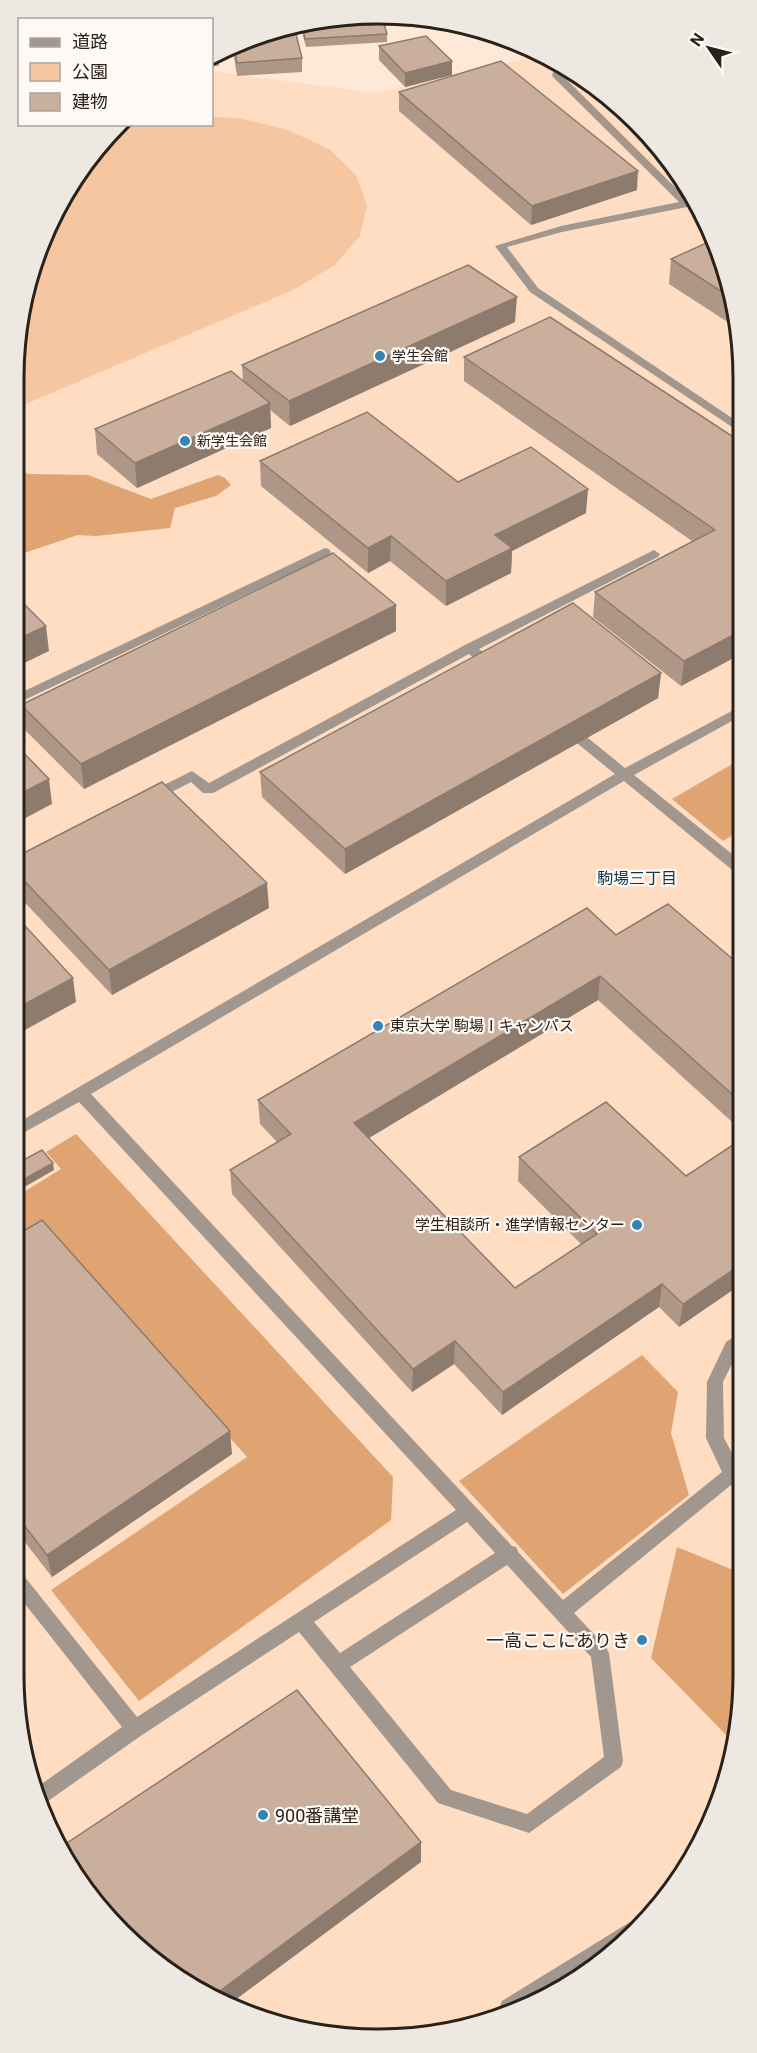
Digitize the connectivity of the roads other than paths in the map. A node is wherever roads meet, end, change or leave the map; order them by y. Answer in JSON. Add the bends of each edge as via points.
{"nodes":[{"id":1,"x":558,"y":72,"type":"edge"},
{"id":2,"x":679,"y":190,"type":"edge"},
{"id":3,"x":687,"y":203,"type":"edge"},
{"id":4,"x":733,"y":425,"type":"edge"},
{"id":5,"x":325,"y":552,"type":"edge"},
{"id":6,"x":654,"y":554,"type":"dead end"},
{"id":7,"x":470,"y":648,"type":"junction"},
{"id":8,"x":507,"y":678,"type":"edge"},
{"id":9,"x":24,"y":696,"type":"edge"},
{"id":10,"x":733,"y":714,"type":"edge"},
{"id":11,"x":561,"y":723,"type":"edge"},
{"id":12,"x":624,"y":775,"type":"junction"},
{"id":13,"x":139,"y":803,"type":"edge"},
{"id":14,"x":733,"y":863,"type":"edge"},
{"id":15,"x":80,"y":1093,"type":"junction"},
{"id":16,"x":24,"y":1126,"type":"edge"},
{"id":17,"x":733,"y":1346,"type":"edge"},
{"id":18,"x":733,"y":1472,"type":"edge"},
{"id":19,"x":733,"y":1483,"type":"edge"},
{"id":20,"x":469,"y":1511,"type":"junction"},
{"id":21,"x":510,"y":1553,"type":"junction"},
{"id":22,"x":24,"y":1590,"type":"edge"},
{"id":23,"x":563,"y":1611,"type":"junction"},
{"id":24,"x":301,"y":1620,"type":"junction"},
{"id":25,"x":339,"y":1664,"type":"junction"},
{"id":26,"x":135,"y":1729,"type":"junction"},
{"id":27,"x":45,"y":1793,"type":"edge"},
{"id":28,"x":600,"y":1951,"type":"edge"},
{"id":29,"x":536,"y":1991,"type":"edge"}],
"edges":[{"from":1,"to":2,"type":"street"},
{"from":3,"to":4,"type":"street","via":[[500,246],[534,290]]},
{"from":5,"to":9,"type":"street"},
{"from":6,"to":7,"type":"street"},
{"from":7,"to":8,"type":"street"},
{"from":7,"to":13,"type":"street","via":[[208,790],[192,776]]},
{"from":10,"to":12,"type":"street"},
{"from":11,"to":12,"type":"street"},
{"from":12,"to":14,"type":"street"},
{"from":12,"to":15,"type":"street"},
{"from":15,"to":16,"type":"street"},
{"from":15,"to":20,"type":"street"},
{"from":17,"to":18,"type":"street","via":[[715,1382],[715,1437]]},
{"from":19,"to":23,"type":"street"},
{"from":20,"to":21,"type":"street"},
{"from":20,"to":24,"type":"street"},
{"from":21,"to":23,"type":"street"},
{"from":21,"to":25,"type":"street"},
{"from":22,"to":26,"type":"street"},
{"from":23,"to":25,"type":"street","via":[[600,1653],[614,1761],[529,1824],[445,1797]]},
{"from":24,"to":25,"type":"street"},
{"from":24,"to":26,"type":"street"},
{"from":26,"to":27,"type":"street"},
{"from":28,"to":29,"type":"street"}]}
